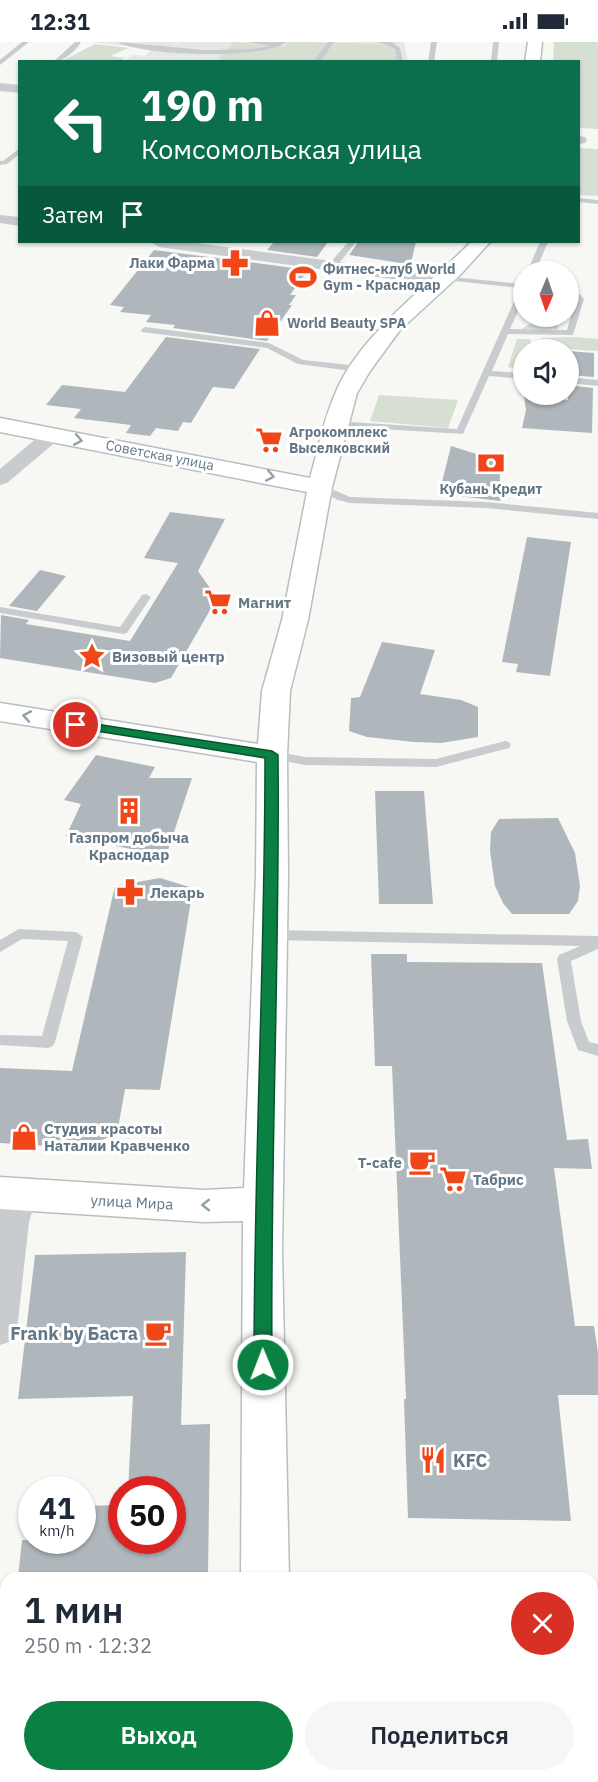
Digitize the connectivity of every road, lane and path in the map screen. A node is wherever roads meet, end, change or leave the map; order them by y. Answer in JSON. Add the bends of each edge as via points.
{"nodes":[{"id":1,"x":26,"y":42,"type":"edge"},
{"id":2,"x":78,"y":42,"type":"edge"},
{"id":3,"x":120,"y":42,"type":"edge"},
{"id":4,"x":251,"y":42,"type":"edge"},
{"id":5,"x":331,"y":42,"type":"edge"},
{"id":6,"x":380,"y":42,"type":"edge"},
{"id":7,"x":434,"y":42,"type":"edge"},
{"id":8,"x":496,"y":42,"type":"edge"},
{"id":9,"x":535,"y":42,"type":"edge"},
{"id":10,"x":283,"y":43,"type":"edge"},
{"id":11,"x":58,"y":60,"type":"edge"},
{"id":12,"x":318,"y":60,"type":"edge"},
{"id":13,"x":400,"y":60,"type":"edge"},
{"id":14,"x":431,"y":60,"type":"edge"},
{"id":15,"x":494,"y":60,"type":"edge"},
{"id":16,"x":532,"y":60,"type":"edge"},
{"id":17,"x":0,"y":63,"type":"edge"},
{"id":18,"x":0,"y":87,"type":"edge"},
{"id":19,"x":18,"y":89,"type":"edge"},
{"id":20,"x":18,"y":152,"type":"edge"},
{"id":21,"x":0,"y":162,"type":"edge"},
{"id":22,"x":580,"y":200,"type":"edge"},
{"id":23,"x":598,"y":202,"type":"edge"},
{"id":24,"x":0,"y":219,"type":"edge"},
{"id":25,"x":18,"y":222,"type":"edge"},
{"id":26,"x":188,"y":243,"type":"edge"},
{"id":27,"x":351,"y":243,"type":"edge"},
{"id":28,"x":480,"y":243,"type":"edge"},
{"id":29,"x":544,"y":243,"type":"edge"},
{"id":30,"x":536,"y":261,"type":"edge"},
{"id":31,"x":334,"y":264,"type":"junction"},
{"id":32,"x":445,"y":278,"type":"junction"},
{"id":33,"x":513,"y":286,"type":"edge"},
{"id":34,"x":513,"y":314,"type":"edge"},
{"id":35,"x":572,"y":327,"type":"edge"},
{"id":36,"x":145,"y":330,"type":"dead end"},
{"id":37,"x":506,"y":331,"type":"junction"},
{"id":38,"x":360,"y":369,"type":"junction"},
{"id":39,"x":486,"y":373,"type":"junction"},
{"id":40,"x":513,"y":375,"type":"edge"},
{"id":41,"x":579,"y":381,"type":"edge"},
{"id":42,"x":598,"y":383,"type":"edge"},
{"id":43,"x":336,"y":424,"type":"junction"},
{"id":44,"x":0,"y":425,"type":"edge"},
{"id":45,"x":52,"y":435,"type":"junction"},
{"id":46,"x":0,"y":479,"type":"edge"},
{"id":47,"x":320,"y":487,"type":"junction"},
{"id":48,"x":598,"y":516,"type":"edge"},
{"id":49,"x":146,"y":597,"type":"dead end"},
{"id":50,"x":0,"y":610,"type":"edge"},
{"id":51,"x":0,"y":712,"type":"edge"},
{"id":52,"x":505,"y":745,"type":"dead end"},
{"id":53,"x":272,"y":755,"type":"junction"},
{"id":54,"x":270,"y":935,"type":"junction"},
{"id":55,"x":598,"y":942,"type":"edge"},
{"id":56,"x":0,"y":947,"type":"edge"},
{"id":57,"x":0,"y":1040,"type":"edge"},
{"id":58,"x":598,"y":1050,"type":"edge"},
{"id":59,"x":10,"y":1194,"type":"edge"},
{"id":60,"x":264,"y":1204,"type":"junction"},
{"id":61,"x":0,"y":1330,"type":"edge"},
{"id":62,"x":265,"y":1572,"type":"edge"}],
"edges":[{"from":1,"to":17,"type":"lane"},
{"from":2,"to":11,"type":"lane"},
{"from":3,"to":10,"type":"lane","via":[[232,53],[256,52]]},
{"from":4,"to":10,"type":"lane"},
{"from":5,"to":12,"type":"lane"},
{"from":6,"to":13,"type":"lane","via":[[398,49]]},
{"from":7,"to":14,"type":"lane"},
{"from":8,"to":15,"type":"lane"},
{"from":9,"to":16,"type":"main road"},
{"from":18,"to":19,"type":"street"},
{"from":20,"to":21,"type":"lane","via":[[5,163]]},
{"from":22,"to":23,"type":"lane"},
{"from":24,"to":25,"type":"street"},
{"from":26,"to":31,"type":"street"},
{"from":27,"to":31,"type":"lane"},
{"from":28,"to":32,"type":"main road"},
{"from":29,"to":30,"type":"lane"},
{"from":31,"to":32,"type":"street"},
{"from":32,"to":33,"type":"lane"},
{"from":32,"to":38,"type":"main road","via":[[393,326]]},
{"from":34,"to":37,"type":"lane"},
{"from":35,"to":37,"type":"lane","via":[[570,333]]},
{"from":36,"to":38,"type":"lane","via":[[269,346],[301,362]]},
{"from":37,"to":39,"type":"lane"},
{"from":38,"to":43,"type":"main road","via":[[346,393]]},
{"from":39,"to":40,"type":"lane"},
{"from":39,"to":43,"type":"lane","via":[[460,432]]},
{"from":41,"to":42,"type":"lane"},
{"from":43,"to":47,"type":"main road"},
{"from":44,"to":45,"type":"main road","name":"Советская улица"},
{"from":45,"to":46,"type":"street"},
{"from":45,"to":47,"type":"main road","name":"Советская улица","one_way":true},
{"from":47,"to":48,"type":"lane","via":[[350,500],[486,505]]},
{"from":47,"to":53,"type":"main road","via":[[295,620],[276,691]]},
{"from":49,"to":50,"type":"lane","via":[[123,631]]},
{"from":53,"to":51,"type":"main road","one_way":true},
{"from":52,"to":53,"type":"lane","via":[[435,763],[306,761]]},
{"from":53,"to":54,"type":"main road"},
{"from":54,"to":55,"type":"lane"},
{"from":54,"to":60,"type":"main road"},
{"from":55,"to":58,"type":"lane","via":[[564,959],[574,1021],[583,1046]]},
{"from":56,"to":57,"type":"lane","via":[[19,934],[76,937],[48,1042]]},
{"from":60,"to":59,"type":"main road","name":"улица Мира","one_way":true,"via":[[204,1206]]},
{"from":59,"to":61,"type":"street","via":[[14,1222]]},
{"from":60,"to":62,"type":"main road"}]}
